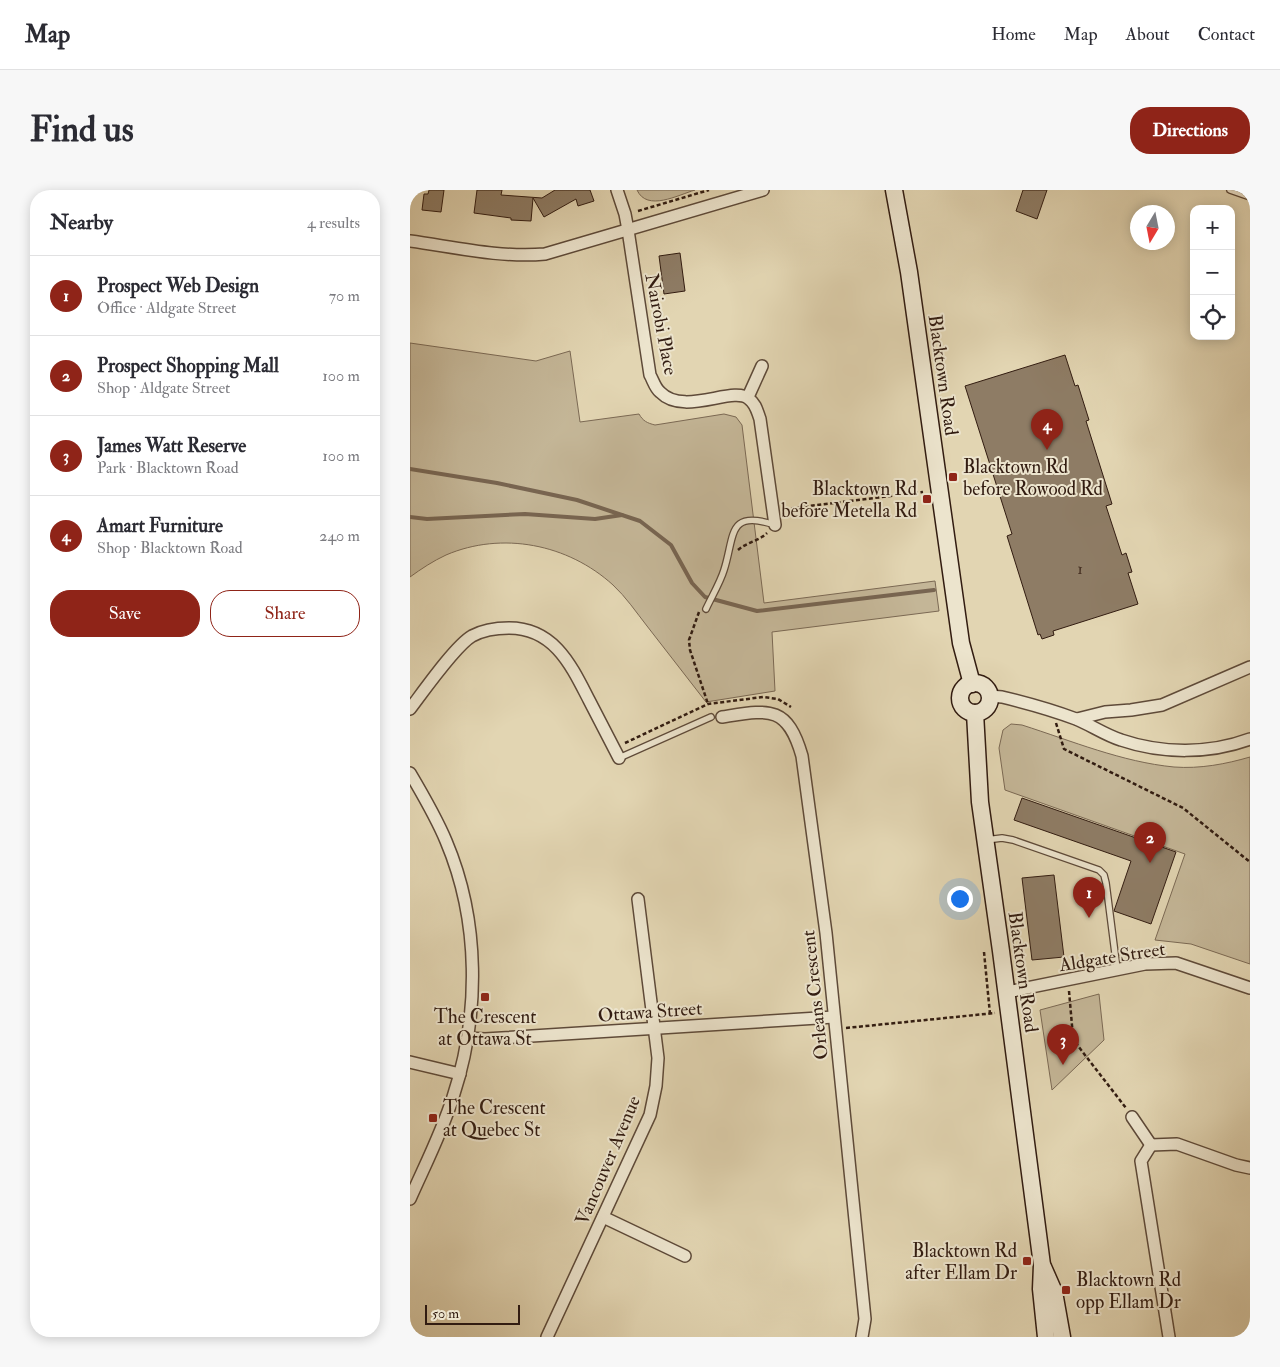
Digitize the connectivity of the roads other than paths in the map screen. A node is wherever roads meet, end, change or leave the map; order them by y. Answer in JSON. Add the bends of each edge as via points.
{"nodes":[{"id":1,"x":617,"y":190,"type":"edge"},
{"id":2,"x":763,"y":190,"type":"edge"},
{"id":3,"x":894,"y":190,"type":"edge"},
{"id":4,"x":1230,"y":190,"type":"edge"},
{"id":5,"x":1250,"y":197,"type":"edge"},
{"id":6,"x":628,"y":230,"type":"junction"},
{"id":7,"x":410,"y":241,"type":"edge"},
{"id":8,"x":762,"y":366,"type":"dead end"},
{"id":9,"x":748,"y":397,"type":"junction"},
{"id":10,"x":775,"y":525,"type":"joint"},
{"id":11,"x":706,"y":609,"type":"dead end"},
{"id":12,"x":1250,"y":667,"type":"edge"},
{"id":13,"x":972,"y":684,"type":"junction"},
{"id":14,"x":990,"y":696,"type":"junction"},
{"id":15,"x":410,"y":709,"type":"edge"},
{"id":16,"x":975,"y":713,"type":"junction"},
{"id":17,"x":716,"y":717,"type":"joint"},
{"id":18,"x":1077,"y":719,"type":"junction"},
{"id":19,"x":1250,"y":739,"type":"edge"},
{"id":20,"x":617,"y":753,"type":"joint"},
{"id":21,"x":410,"y":773,"type":"edge"},
{"id":22,"x":985,"y":840,"type":"junction"},
{"id":23,"x":638,"y":899,"type":"dead end"},
{"id":24,"x":1117,"y":969,"type":"junction"},
{"id":25,"x":1250,"y":988,"type":"edge"},
{"id":26,"x":1007,"y":992,"type":"junction"},
{"id":27,"x":834,"y":1023,"type":"junction"},
{"id":28,"x":655,"y":1028,"type":"junction"},
{"id":29,"x":468,"y":1038,"type":"junction"},
{"id":30,"x":410,"y":1062,"type":"edge"},
{"id":31,"x":460,"y":1074,"type":"junction"},
{"id":32,"x":1132,"y":1117,"type":"road end"},
{"id":33,"x":1151,"y":1145,"type":"junction"},
{"id":34,"x":1250,"y":1168,"type":"edge"},
{"id":35,"x":410,"y":1199,"type":"edge"},
{"id":36,"x":603,"y":1217,"type":"junction"},
{"id":37,"x":685,"y":1256,"type":"dead end"},
{"id":38,"x":1042,"y":1265,"type":"junction"},
{"id":39,"x":547,"y":1337,"type":"edge"},
{"id":40,"x":862,"y":1337,"type":"edge"},
{"id":41,"x":1046,"y":1337,"type":"edge"},
{"id":42,"x":1062,"y":1337,"type":"edge"},
{"id":43,"x":1169,"y":1337,"type":"edge"}],
"edges":[{"from":1,"to":6,"type":"street","name":"Nairobi Place"},
{"from":2,"to":6,"type":"street"},
{"from":3,"to":13,"type":"main road","name":"Blacktown Road","via":[[909,272],[961,643]]},
{"from":4,"to":5,"type":"lane"},
{"from":6,"to":7,"type":"street","via":[[545,254],[526,256]]},
{"from":6,"to":9,"type":"street","name":"Nairobi Place","via":[[650,375],[659,392],[684,403],[738,395]]},
{"from":8,"to":9,"type":"street"},
{"from":9,"to":10,"type":"street","via":[[760,419]]},
{"from":10,"to":11,"type":"lane","via":[[758,519],[738,524],[724,572]]},
{"from":12,"to":18,"type":"street","via":[[1162,705]]},
{"from":13,"to":14,"type":"main road","via":[[986,687]]},
{"from":13,"to":16,"type":"main road","via":[[961,693],[961,702],[966,710]]},
{"from":14,"to":16,"type":"main road","via":[[985,710]]},
{"from":14,"to":18,"type":"street"},
{"from":15,"to":20,"type":"street","via":[[458,648],[472,636],[498,628],[518,628],[538,634],[567,659]]},
{"from":16,"to":22,"type":"main road","name":"Blacktown Road"},
{"from":17,"to":20,"type":"lane"},
{"from":17,"to":27,"type":"street","name":"Orleans Crescent","via":[[770,712],[787,721],[797,736],[826,933]]},
{"from":18,"to":19,"type":"street","via":[[1121,740],[1172,749],[1207,749]]},
{"from":21,"to":29,"type":"street","via":[[446,842],[458,875],[469,924],[472,1011]]},
{"from":22,"to":24,"type":"lane","via":[[1013,840],[1099,870],[1104,875],[1107,890]]},
{"from":22,"to":26,"type":"main road","name":"Blacktown Road"},
{"from":23,"to":28,"type":"street","name":"Vancouver Avenue"},
{"from":24,"to":25,"type":"street","name":"Aldgate Street","via":[[1176,963]]},
{"from":24,"to":26,"type":"street","name":"Aldgate Street"},
{"from":26,"to":38,"type":"main road","name":"Blacktown Road"},
{"from":27,"to":28,"type":"street","name":"Ottawa Street"},
{"from":27,"to":40,"type":"street","name":"Orleans Crescent","via":[[864,1320]]},
{"from":28,"to":29,"type":"street","name":"Ottawa Street"},
{"from":28,"to":36,"type":"street","name":"Vancouver Avenue","via":[[658,1058],[650,1115]]},
{"from":29,"to":31,"type":"street"},
{"from":30,"to":31,"type":"street"},
{"from":31,"to":35,"type":"street","via":[[447,1114]]},
{"from":32,"to":33,"type":"street"},
{"from":33,"to":34,"type":"street","via":[[1177,1144]]},
{"from":33,"to":43,"type":"street","via":[[1141,1162]]},
{"from":36,"to":37,"type":"street"},
{"from":36,"to":39,"type":"street","name":"Vancouver Avenue"},
{"from":38,"to":41,"type":"main road","name":"Blacktown Road"},
{"from":38,"to":42,"type":"main road","name":"Blacktown Road","via":[[1054,1292]]}]}
